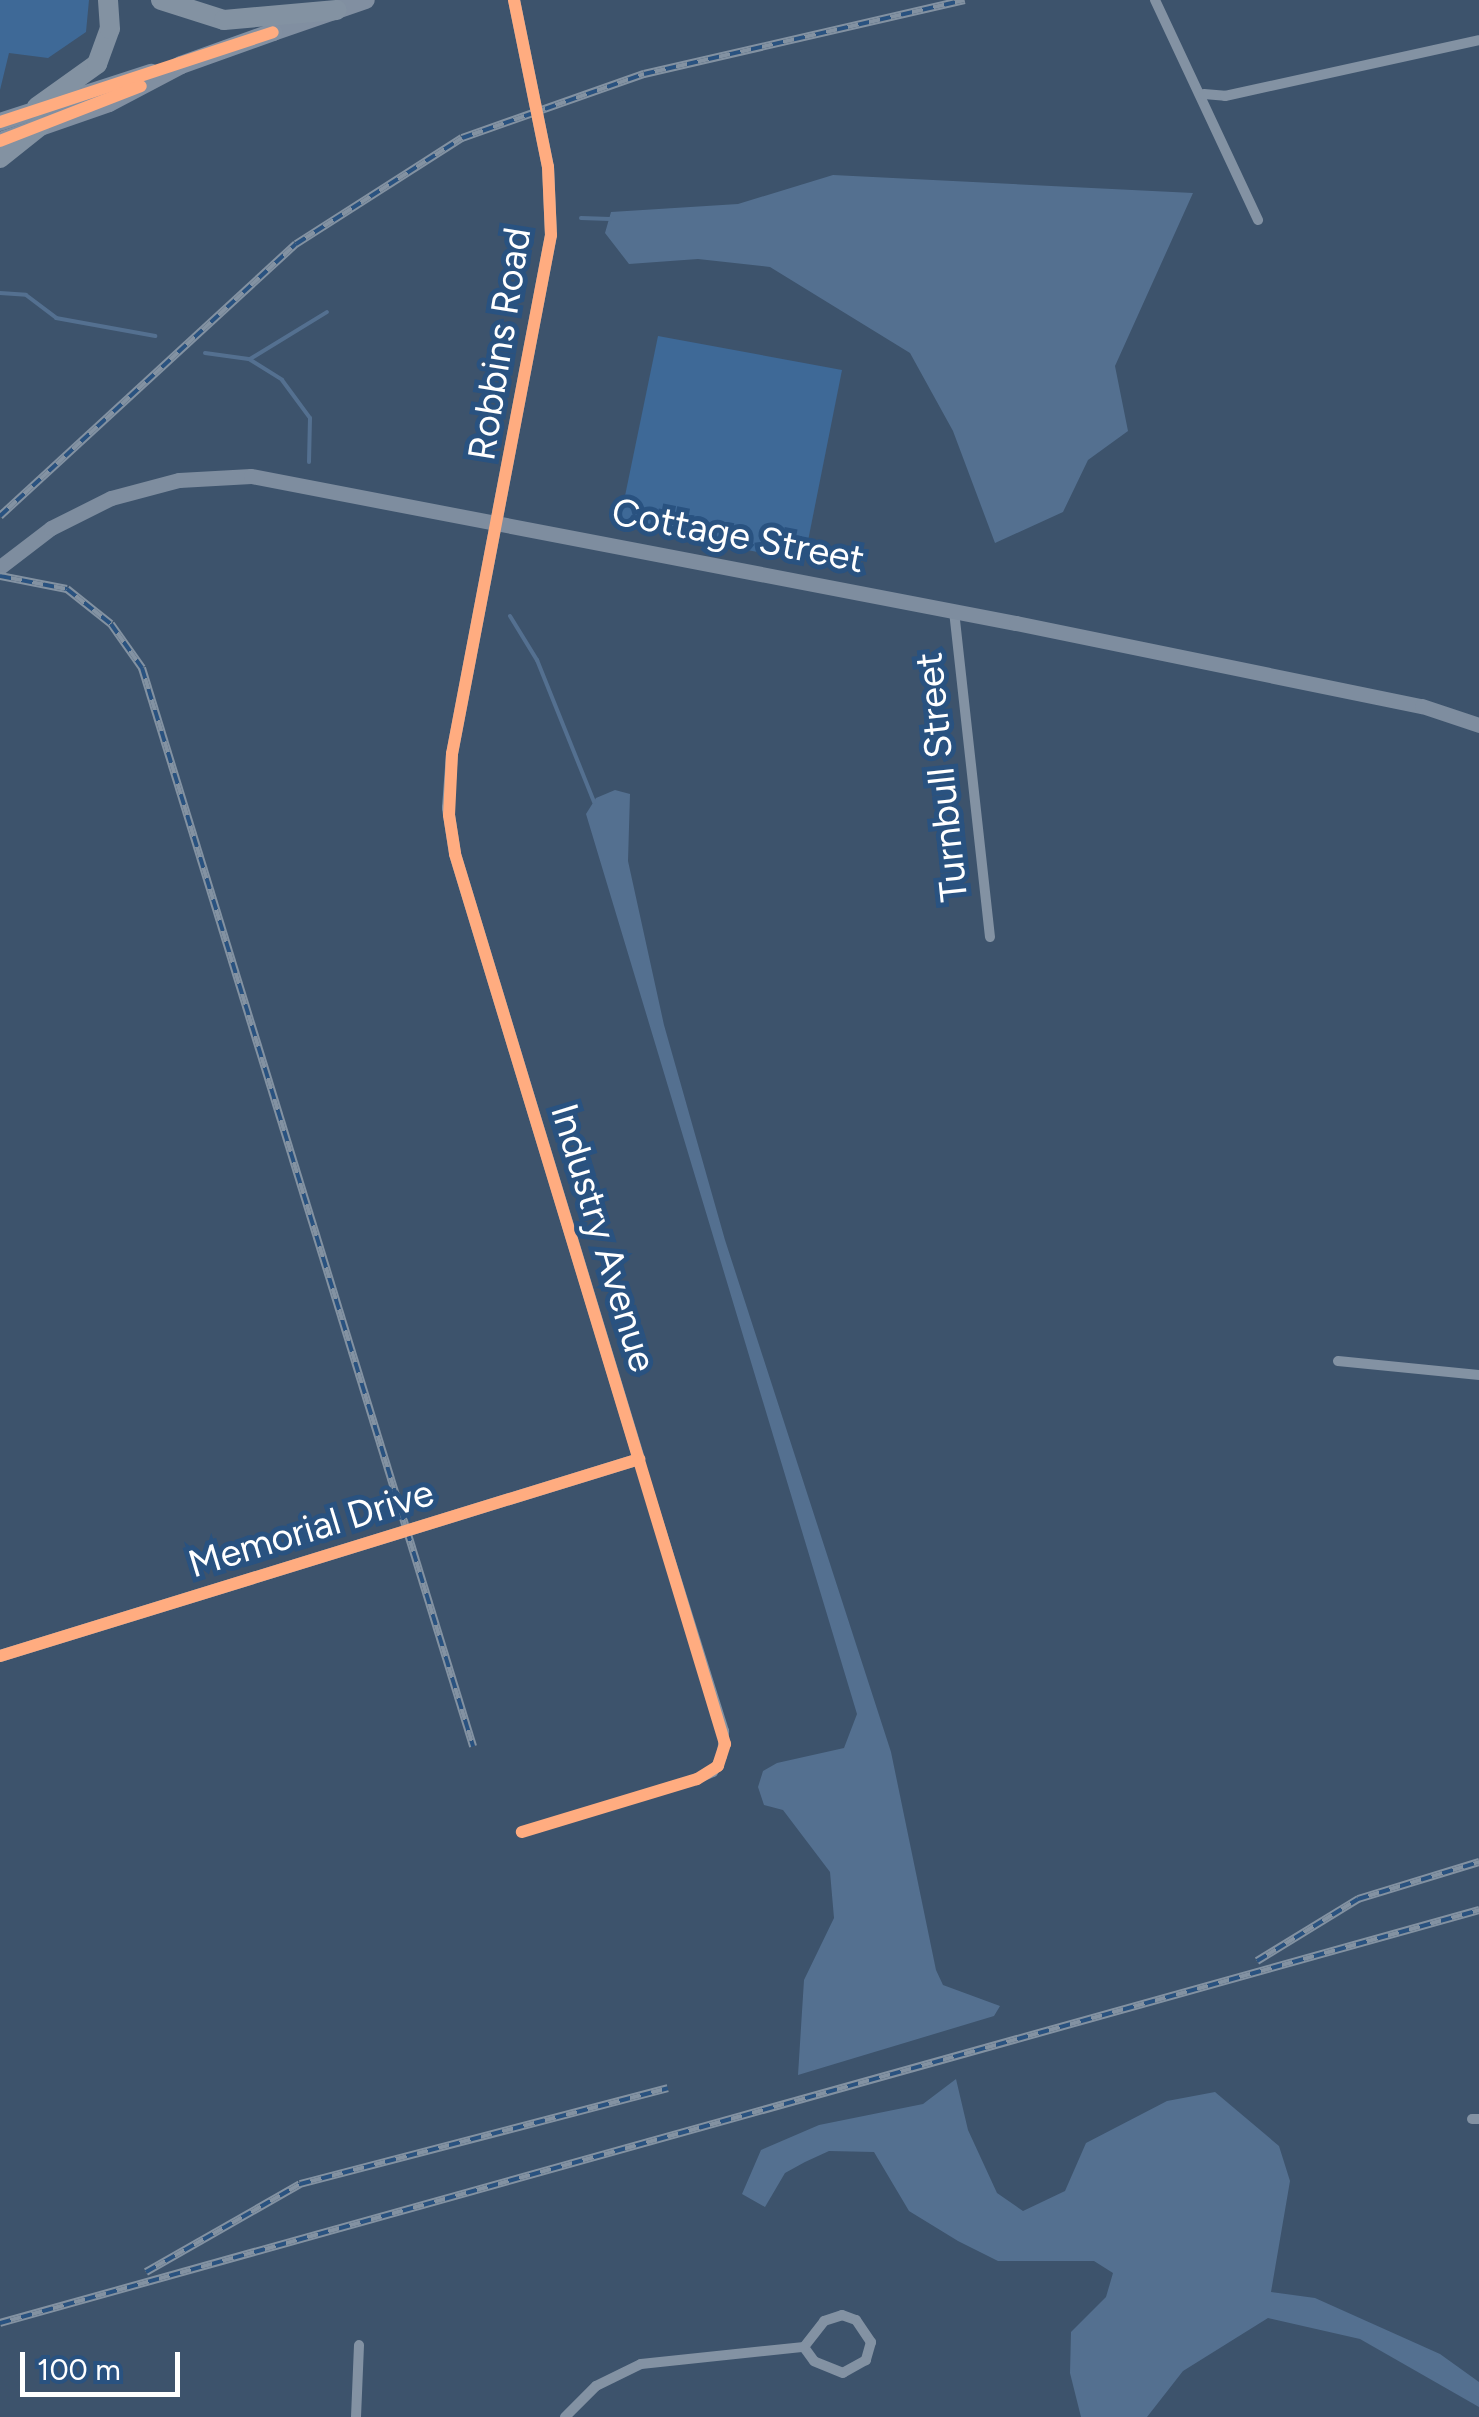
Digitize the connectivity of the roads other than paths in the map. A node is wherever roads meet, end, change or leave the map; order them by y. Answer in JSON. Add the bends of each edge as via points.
{"nodes":[{"id":1,"x":108,"y":0,"type":"edge"},
{"id":2,"x":161,"y":0,"type":"edge"},
{"id":3,"x":366,"y":0,"type":"edge"},
{"id":4,"x":514,"y":0,"type":"edge"},
{"id":5,"x":1155,"y":0,"type":"edge"},
{"id":6,"x":337,"y":10,"type":"junction"},
{"id":7,"x":273,"y":32,"type":"joint"},
{"id":8,"x":1479,"y":40,"type":"edge"},
{"id":9,"x":181,"y":65,"type":"joint"},
{"id":10,"x":1204,"y":94,"type":"junction"},
{"id":11,"x":39,"y":116,"type":"junction"},
{"id":12,"x":0,"y":122,"type":"edge"},
{"id":13,"x":0,"y":141,"type":"edge"},
{"id":14,"x":0,"y":158,"type":"edge"},
{"id":15,"x":1258,"y":220,"type":"dead end"},
{"id":16,"x":500,"y":520,"type":"junction"},
{"id":17,"x":0,"y":567,"type":"edge"},
{"id":18,"x":954,"y":611,"type":"junction"},
{"id":19,"x":1479,"y":725,"type":"edge"},
{"id":20,"x":990,"y":938,"type":"dead end"},
{"id":21,"x":1338,"y":1361,"type":"dead end"},
{"id":22,"x":1479,"y":1376,"type":"edge"},
{"id":23,"x":639,"y":1459,"type":"junction"},
{"id":24,"x":0,"y":1656,"type":"edge"},
{"id":25,"x":522,"y":1832,"type":"dead end"},
{"id":26,"x":359,"y":2345,"type":"dead end"},
{"id":27,"x":804,"y":2347,"type":"junction"},
{"id":28,"x":356,"y":2417,"type":"edge"},
{"id":29,"x":566,"y":2417,"type":"edge"}],
"edges":[{"from":1,"to":11,"type":"highway","via":[[110,29],[97,64]]},
{"from":2,"to":6,"type":"highway","via":[[224,20]]},
{"from":3,"to":6,"type":"main road"},
{"from":4,"to":16,"type":"street","name":"Robbins Road","via":[[548,168],[551,235]]},
{"from":5,"to":10,"type":"street"},
{"from":6,"to":7,"type":"main road"},
{"from":7,"to":9,"type":"highway"},
{"from":8,"to":10,"type":"street","via":[[1225,96]]},
{"from":9,"to":11,"type":"main road"},
{"from":10,"to":15,"type":"street"},
{"from":11,"to":12,"type":"main road"},
{"from":11,"to":13,"type":"main road"},
{"from":11,"to":14,"type":"highway"},
{"from":16,"to":17,"type":"main road","name":"Cottage Street","via":[[286,480],[218,476],[111,498],[51,528]]},
{"from":16,"to":18,"type":"main road","name":"Cottage Street"},
{"from":16,"to":23,"type":"street","name":"Industry Avenue","via":[[452,754],[452,845]]},
{"from":18,"to":19,"type":"main road","name":"Cottage Street","via":[[1422,706]]},
{"from":18,"to":20,"type":"street","name":"Turnbull Street"},
{"from":21,"to":22,"type":"street"},
{"from":23,"to":24,"type":"street","name":"Memorial Drive"},
{"from":23,"to":25,"type":"street","name":"Industry Avenue","via":[[724,1731],[722,1756],[712,1772],[697,1779]]},
{"from":26,"to":28,"type":"street"},
{"from":27,"to":27,"type":"street","via":[[824,2321],[842,2316],[856,2320],[872,2342],[866,2360],[843,2372],[814,2360]]},
{"from":27,"to":29,"type":"street","via":[[641,2364],[596,2386]]}]}
